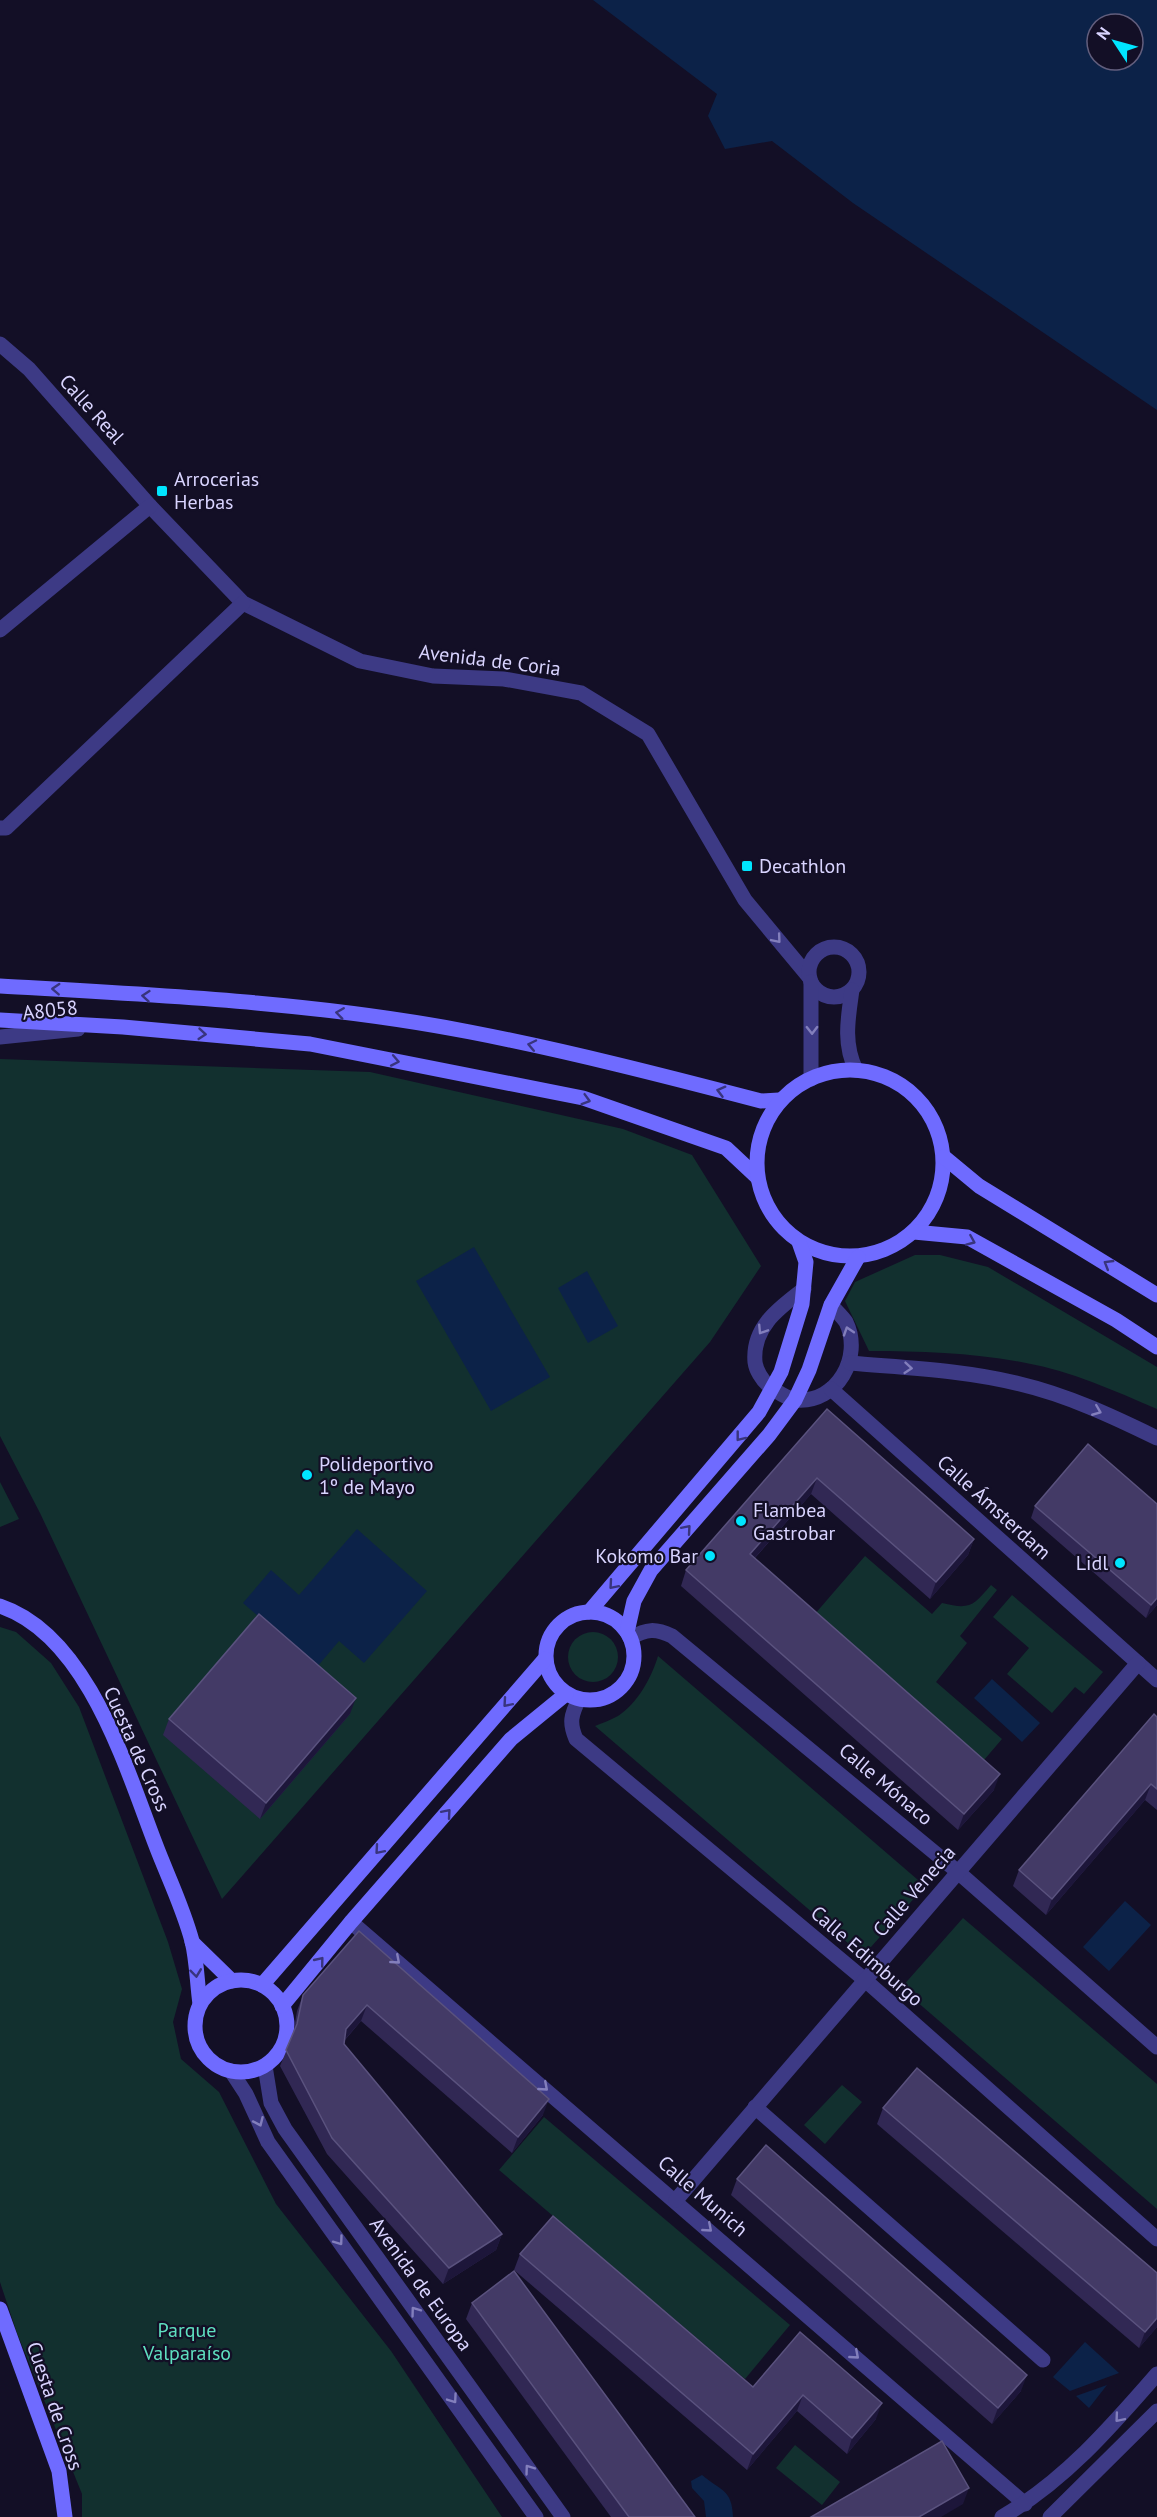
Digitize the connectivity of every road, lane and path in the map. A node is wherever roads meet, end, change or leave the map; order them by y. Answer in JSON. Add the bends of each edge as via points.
{"nodes":[{"id":1,"x":0,"y":344,"type":"edge"},
{"id":2,"x":150,"y":506,"type":"junction"},
{"id":3,"x":243,"y":603,"type":"junction"},
{"id":4,"x":0,"y":630,"type":"edge"},
{"id":5,"x":0,"y":828,"type":"edge"},
{"id":6,"x":810,"y":980,"type":"junction"},
{"id":7,"x":0,"y":986,"type":"edge"},
{"id":8,"x":852,"y":990,"type":"junction"},
{"id":9,"x":0,"y":1020,"type":"edge"},
{"id":10,"x":104,"y":1026,"type":"junction"},
{"id":11,"x":0,"y":1037,"type":"edge"},
{"id":12,"x":856,"y":1070,"type":"junction"},
{"id":13,"x":812,"y":1078,"type":"junction"},
{"id":14,"x":779,"y":1100,"type":"junction"},
{"id":15,"x":944,"y":1157,"type":"junction"},
{"id":16,"x":757,"y":1178,"type":"junction"},
{"id":17,"x":914,"y":1233,"type":"junction"},
{"id":18,"x":799,"y":1242,"type":"junction"},
{"id":19,"x":858,"y":1257,"type":"junction"},
{"id":20,"x":804,"y":1289,"type":"junction"},
{"id":21,"x":1157,"y":1295,"type":"edge"},
{"id":22,"x":831,"y":1305,"type":"junction"},
{"id":23,"x":1157,"y":1347,"type":"edge"},
{"id":24,"x":850,"y":1363,"type":"junction"},
{"id":25,"x":772,"y":1388,"type":"junction"},
{"id":26,"x":831,"y":1389,"type":"junction"},
{"id":27,"x":795,"y":1400,"type":"junction"},
{"id":28,"x":1157,"y":1438,"type":"edge"},
{"id":29,"x":0,"y":1606,"type":"edge"},
{"id":30,"x":589,"y":1612,"type":"junction"},
{"id":31,"x":628,"y":1635,"type":"junction"},
{"id":32,"x":545,"y":1659,"type":"junction"},
{"id":33,"x":1138,"y":1663,"type":"junction"},
{"id":34,"x":1157,"y":1680,"type":"edge"},
{"id":35,"x":572,"y":1696,"type":"junction"},
{"id":36,"x":958,"y":1872,"type":"junction"},
{"id":37,"x":351,"y":1922,"type":"junction"},
{"id":38,"x":192,"y":1942,"type":"junction"},
{"id":39,"x":865,"y":1980,"type":"junction"},
{"id":40,"x":232,"y":1981,"type":"junction"},
{"id":41,"x":262,"y":1985,"type":"junction"},
{"id":42,"x":200,"y":2004,"type":"junction"},
{"id":43,"x":282,"y":2006,"type":"junction"},
{"id":44,"x":1157,"y":2047,"type":"edge"},
{"id":45,"x":265,"y":2066,"type":"junction"},
{"id":46,"x":231,"y":2071,"type":"junction"},
{"id":47,"x":755,"y":2108,"type":"junction"},
{"id":48,"x":676,"y":2200,"type":"junction"},
{"id":49,"x":1157,"y":2239,"type":"edge"},
{"id":50,"x":0,"y":2309,"type":"edge"},
{"id":51,"x":1043,"y":2360,"type":"dead end"},
{"id":52,"x":1157,"y":2374,"type":"edge"},
{"id":53,"x":1156,"y":2415,"type":"edge"},
{"id":54,"x":1025,"y":2504,"type":"junction"},
{"id":55,"x":65,"y":2517,"type":"edge"},
{"id":56,"x":536,"y":2517,"type":"edge"},
{"id":57,"x":563,"y":2517,"type":"edge"},
{"id":58,"x":1002,"y":2517,"type":"edge"},
{"id":59,"x":1050,"y":2517,"type":"edge"}],
"edges":[{"from":1,"to":2,"type":"street","name":"Calle Real","via":[[29,369]]},
{"from":2,"to":3,"type":"street","name":"Avenida de Coria"},
{"from":2,"to":4,"type":"street"},
{"from":3,"to":5,"type":"street","via":[[6,828]]},
{"from":3,"to":6,"type":"street","name":"Avenida de Coria","one_way":true,"via":[[360,661],[433,676],[504,679],[581,693],[648,734],[745,900]]},
{"from":6,"to":8,"type":"street","via":[[818,992],[830,997],[842,997]]},
{"from":6,"to":8,"type":"street","via":[[809,966],[814,956],[824,949],[845,949],[856,959],[860,970]]},
{"from":6,"to":13,"type":"street","one_way":true},
{"from":14,"to":7,"type":"street","one_way":true,"via":[[761,1101],[616,1063],[468,1031],[317,1010]]},
{"from":8,"to":12,"type":"street","via":[[848,1055]]},
{"from":9,"to":10,"type":"street"},
{"from":10,"to":11,"type":"street","name":"A8058"},
{"from":10,"to":16,"type":"street","one_way":true,"via":[[310,1044],[583,1098],[726,1148]]},
{"from":12,"to":13,"type":"street","via":[[833,1071]]},
{"from":12,"to":15,"type":"street","via":[[882,1075],[906,1088],[939,1131]]},
{"from":13,"to":14,"type":"street"},
{"from":14,"to":16,"type":"street","via":[[758,1147]]},
{"from":15,"to":17,"type":"street","via":[[942,1185],[932,1211]]},
{"from":21,"to":15,"type":"street","one_way":true,"via":[[979,1186]]},
{"from":16,"to":18,"type":"street","via":[[763,1198],[778,1223]]},
{"from":17,"to":19,"type":"street","via":[[888,1250]]},
{"from":17,"to":23,"type":"street","one_way":true,"via":[[967,1237]]},
{"from":18,"to":19,"type":"street","via":[[827,1254]]},
{"from":18,"to":20,"type":"street","via":[[806,1262]]},
{"from":19,"to":22,"type":"street"},
{"from":20,"to":25,"type":"street","via":[[785,1361]]},
{"from":20,"to":25,"type":"street","one_way":true,"via":[[780,1308],[756,1339],[756,1365]]},
{"from":24,"to":22,"type":"street","one_way":true,"via":[[852,1342],[845,1322]]},
{"from":22,"to":27,"type":"street"},
{"from":24,"to":26,"type":"street"},
{"from":24,"to":28,"type":"street","one_way":true,"via":[[957,1372],[1021,1384]]},
{"from":25,"to":27,"type":"street"},
{"from":25,"to":30,"type":"street","one_way":true,"via":[[730,1450]]},
{"from":26,"to":27,"type":"street","via":[[812,1399]]},
{"from":26,"to":33,"type":"street","name":"Calle Ámsterdam"},
{"from":31,"to":27,"type":"street","one_way":true,"via":[[634,1601],[651,1570],[770,1435]]},
{"from":29,"to":38,"type":"street","name":"Cuesta de Cross","via":[[24,1615],[44,1631],[88,1688],[123,1760]]},
{"from":30,"to":31,"type":"street","via":[[608,1616]]},
{"from":30,"to":32,"type":"street","via":[[574,1614],[556,1626]]},
{"from":31,"to":35,"type":"street","via":[[634,1656],[626,1681],[605,1698],[593,1701]]},
{"from":31,"to":36,"type":"street","name":"Calle Mónaco","via":[[658,1629],[672,1636]]},
{"from":32,"to":35,"type":"street","via":[[556,1685]]},
{"from":32,"to":41,"type":"street","one_way":true},
{"from":33,"to":34,"type":"street","name":"Calle Ámsterdam"},
{"from":33,"to":36,"type":"street","name":"Calle Venecia"},
{"from":37,"to":35,"type":"street","one_way":true,"via":[[511,1739]]},
{"from":35,"to":39,"type":"street","name":"Calle Edimburgo","via":[[570,1726],[576,1739]]},
{"from":36,"to":39,"type":"street","name":"Calle Venecia"},
{"from":36,"to":44,"type":"street","name":"Calle Mónaco"},
{"from":43,"to":37,"type":"street","one_way":true},
{"from":37,"to":48,"type":"street","name":"Calle Munich","one_way":true},
{"from":38,"to":40,"type":"street","name":"Cuesta de Cross"},
{"from":38,"to":42,"type":"street","name":"Cuesta de Cross","one_way":true},
{"from":39,"to":47,"type":"street","name":"Calle Venecia"},
{"from":39,"to":49,"type":"street","name":"Calle Edimburgo"},
{"from":40,"to":41,"type":"street","via":[[248,1980]]},
{"from":40,"to":42,"type":"street","via":[[214,1989]]},
{"from":41,"to":43,"type":"street"},
{"from":42,"to":46,"type":"street","via":[[194,2023],[197,2043],[208,2060]]},
{"from":43,"to":45,"type":"street","via":[[287,2028],[281,2050]]},
{"from":45,"to":46,"type":"street","via":[[246,2073]]},
{"from":57,"to":45,"type":"street","name":"Avenida de Europa","one_way":true,"via":[[285,2129],[271,2103]]},
{"from":46,"to":56,"type":"street","name":"Avenida de Europa","one_way":true,"via":[[274,2151]]},
{"from":47,"to":48,"type":"street","name":"Calle Venecia"},
{"from":47,"to":51,"type":"street"},
{"from":48,"to":54,"type":"street","name":"Calle Munich","one_way":true},
{"from":50,"to":55,"type":"street","name":"Cuesta de Cross","via":[[59,2471]]},
{"from":52,"to":54,"type":"street","one_way":true,"via":[[1076,2463]]},
{"from":53,"to":59,"type":"street"},
{"from":54,"to":58,"type":"street"}]}
